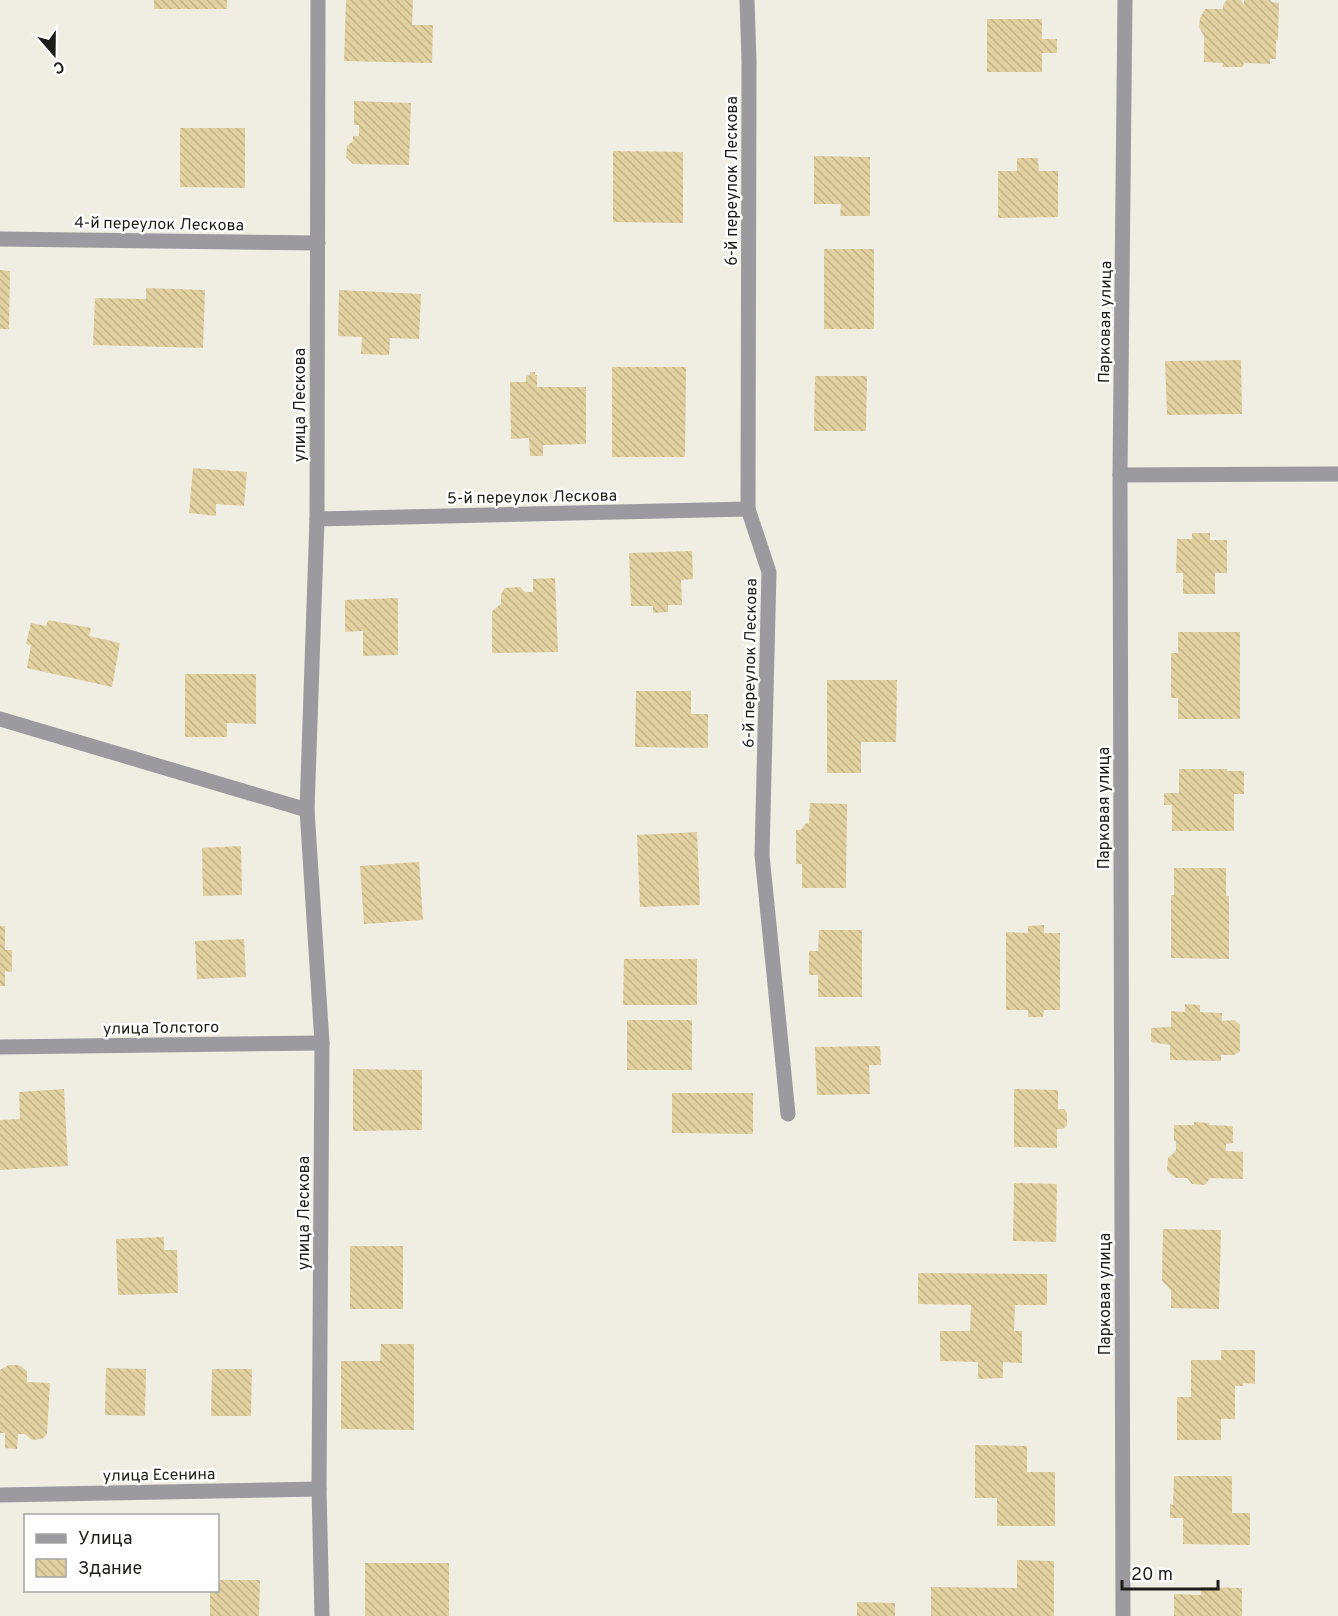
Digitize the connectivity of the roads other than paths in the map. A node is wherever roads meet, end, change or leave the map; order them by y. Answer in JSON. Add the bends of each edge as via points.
{"nodes":[{"id":1,"x":318,"y":0,"type":"edge"},
{"id":2,"x":747,"y":0,"type":"edge"},
{"id":3,"x":1125,"y":0,"type":"edge"},
{"id":4,"x":0,"y":239,"type":"edge"},
{"id":5,"x":318,"y":243,"type":"junction"},
{"id":6,"x":1338,"y":474,"type":"edge"},
{"id":7,"x":1120,"y":475,"type":"junction"},
{"id":8,"x":748,"y":509,"type":"junction"},
{"id":9,"x":317,"y":519,"type":"junction"},
{"id":10,"x":0,"y":719,"type":"edge"},
{"id":11,"x":307,"y":810,"type":"junction"},
{"id":12,"x":322,"y":1044,"type":"junction"},
{"id":13,"x":0,"y":1047,"type":"edge"},
{"id":14,"x":788,"y":1114,"type":"dead end"},
{"id":15,"x":319,"y":1489,"type":"junction"},
{"id":16,"x":0,"y":1495,"type":"edge"},
{"id":17,"x":322,"y":1616,"type":"edge"},
{"id":18,"x":1123,"y":1616,"type":"edge"}],
"edges":[{"from":1,"to":5,"type":"street","name":"улица Лескова"},
{"from":2,"to":8,"type":"street","name":"6-й переулок Лескова"},
{"from":3,"to":7,"type":"street","name":"Парковая улица"},
{"from":4,"to":5,"type":"street","name":"4-й переулок Лескова"},
{"from":5,"to":9,"type":"street","name":"улица Лескова"},
{"from":6,"to":7,"type":"street"},
{"from":7,"to":18,"type":"street","name":"Парковая улица"},
{"from":8,"to":9,"type":"street","name":"5-й переулок Лескова"},
{"from":8,"to":14,"type":"street","name":"6-й переулок Лескова","via":[[769,572],[762,855]]},
{"from":9,"to":11,"type":"street","name":"улица Лескова"},
{"from":10,"to":11,"type":"street"},
{"from":11,"to":12,"type":"street","name":"улица Лескова"},
{"from":12,"to":13,"type":"street","name":"улица Толстого"},
{"from":12,"to":15,"type":"street","name":"улица Лескова"},
{"from":15,"to":16,"type":"street","name":"улица Есенина"},
{"from":15,"to":17,"type":"street","name":"улица Лескова"}]}
